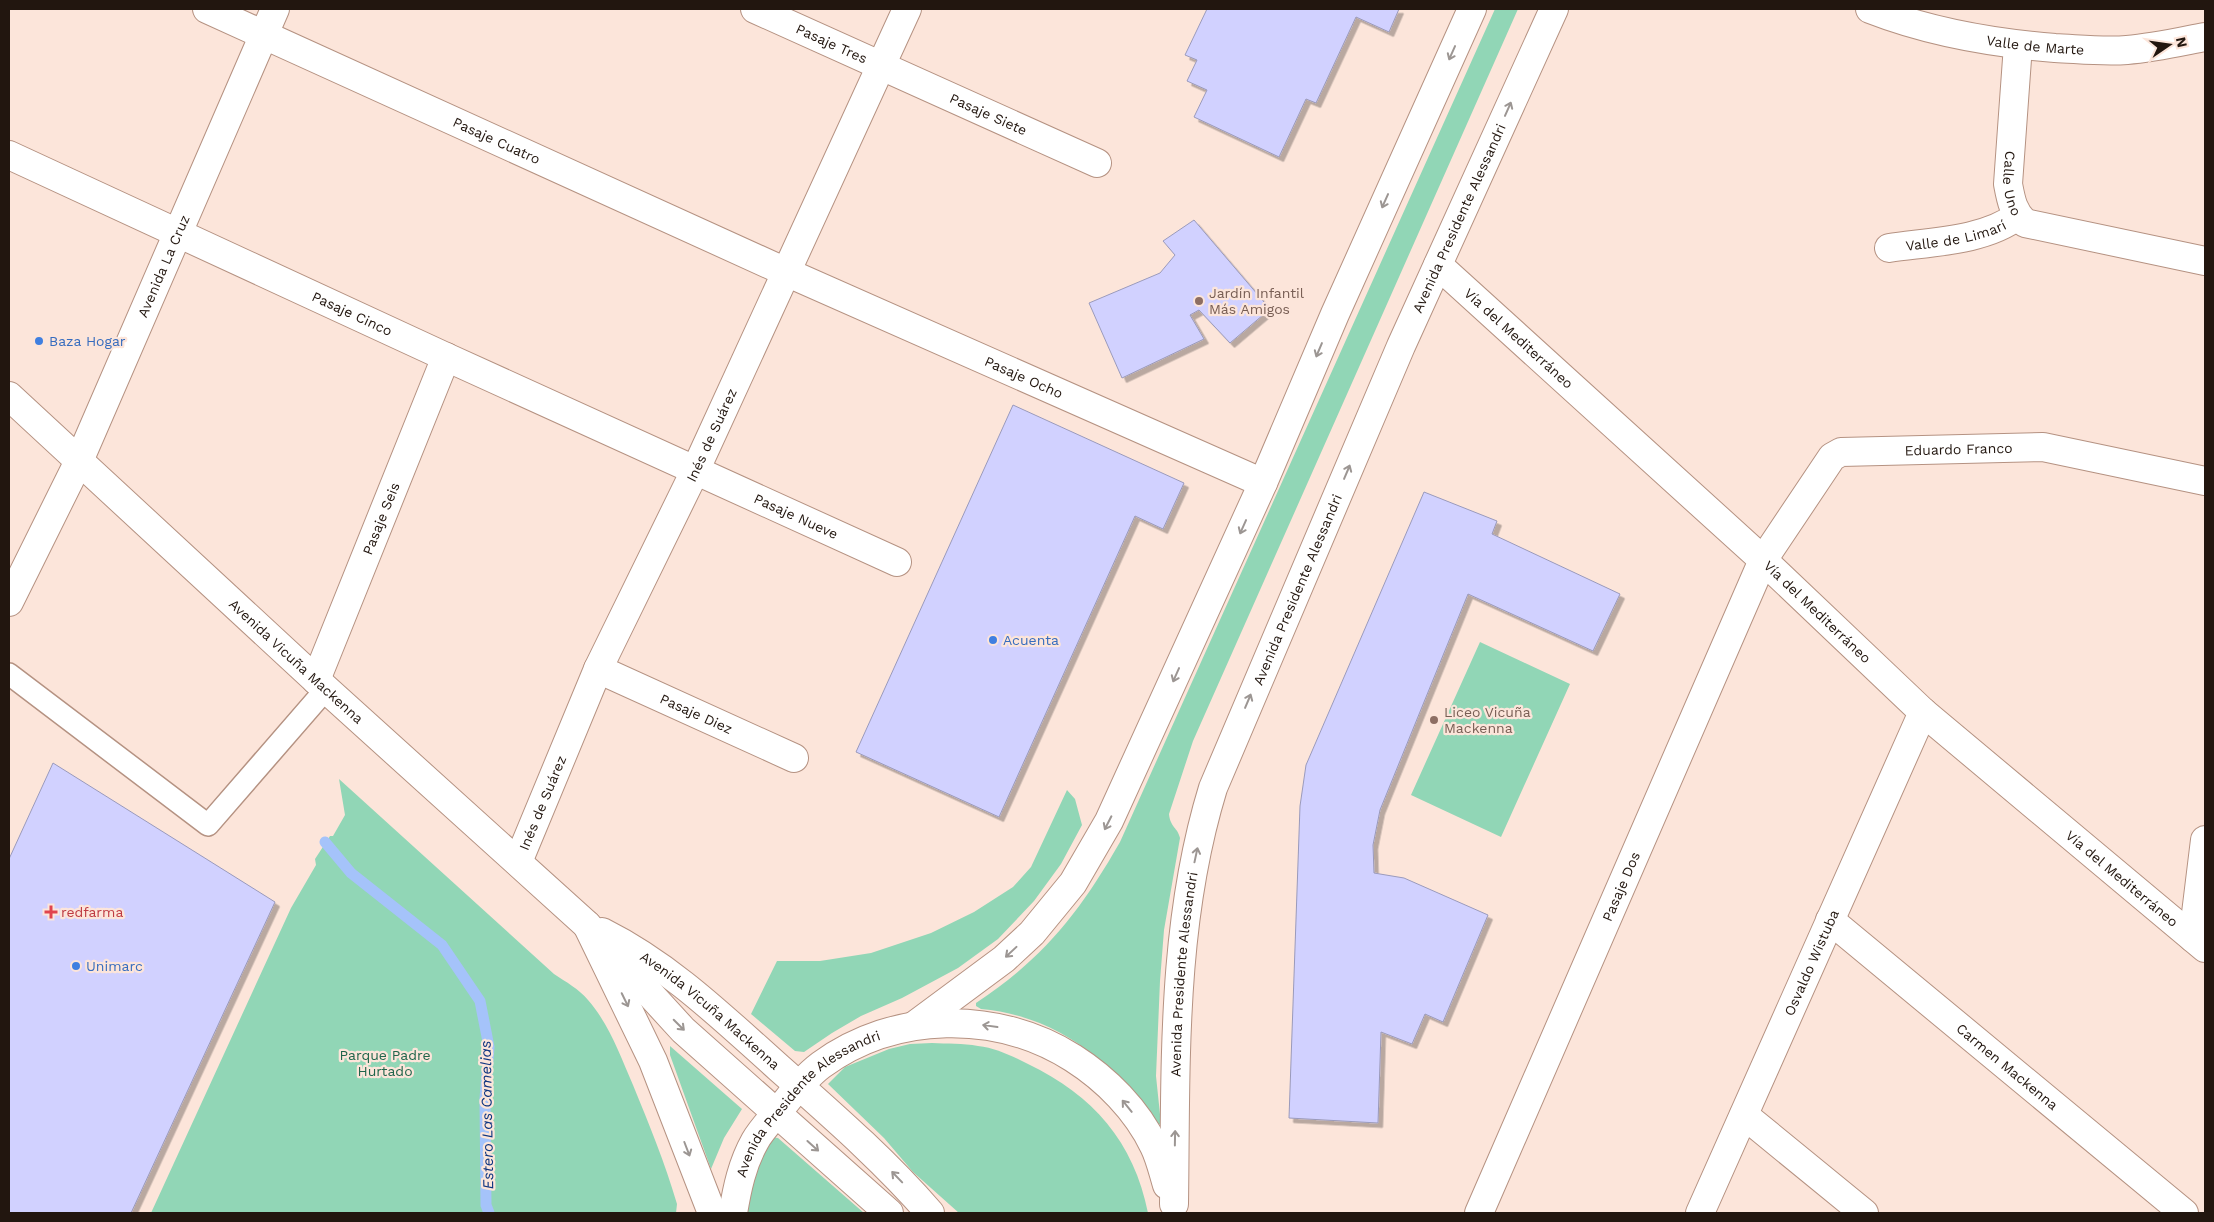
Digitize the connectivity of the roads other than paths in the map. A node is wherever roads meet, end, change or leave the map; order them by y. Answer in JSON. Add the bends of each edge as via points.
{"nodes":[{"id":1,"x":207,"y":9,"type":"edge"},
{"id":2,"x":276,"y":9,"type":"edge"},
{"id":3,"x":756,"y":9,"type":"edge"},
{"id":4,"x":906,"y":9,"type":"edge"},
{"id":5,"x":1472,"y":9,"type":"edge"},
{"id":6,"x":1554,"y":9,"type":"edge"},
{"id":7,"x":1870,"y":9,"type":"edge"},
{"id":8,"x":264,"y":34,"type":"junction"},
{"id":9,"x":2205,"y":37,"type":"edge"},
{"id":10,"x":2018,"y":45,"type":"junction"},
{"id":11,"x":881,"y":66,"type":"junction"},
{"id":12,"x":9,"y":155,"type":"edge"},
{"id":13,"x":1097,"y":163,"type":"dead end"},
{"id":14,"x":2018,"y":216,"type":"junction"},
{"id":15,"x":177,"y":234,"type":"junction"},
{"id":16,"x":1889,"y":248,"type":"dead end"},
{"id":17,"x":2205,"y":261,"type":"edge"},
{"id":18,"x":1438,"y":265,"type":"junction"},
{"id":19,"x":786,"y":272,"type":"junction"},
{"id":20,"x":446,"y":357,"type":"junction"},
{"id":21,"x":9,"y":396,"type":"edge"},
{"id":22,"x":79,"y":461,"type":"junction"},
{"id":23,"x":695,"y":471,"type":"junction"},
{"id":24,"x":2205,"y":481,"type":"edge"},
{"id":25,"x":1263,"y":483,"type":"junction"},
{"id":26,"x":1763,"y":560,"type":"junction"},
{"id":27,"x":897,"y":562,"type":"dead end"},
{"id":28,"x":9,"y":602,"type":"edge"},
{"id":29,"x":598,"y":669,"type":"junction"},
{"id":30,"x":9,"y":674,"type":"edge"},
{"id":31,"x":321,"y":684,"type":"junction"},
{"id":32,"x":1923,"y":712,"type":"junction"},
{"id":33,"x":794,"y":758,"type":"dead end"},
{"id":34,"x":2205,"y":840,"type":"edge"},
{"id":35,"x":518,"y":862,"type":"junction"},
{"id":36,"x":1830,"y":920,"type":"junction"},
{"id":37,"x":587,"y":925,"type":"junction"},
{"id":38,"x":2199,"y":943,"type":"edge"},
{"id":39,"x":915,"y":1025,"type":"junction"},
{"id":40,"x":799,"y":1086,"type":"junction"},
{"id":41,"x":776,"y":1113,"type":"junction"},
{"id":42,"x":1744,"y":1115,"type":"junction"},
{"id":43,"x":1174,"y":1209,"type":"edge"},
{"id":44,"x":712,"y":1213,"type":"edge"},
{"id":45,"x":733,"y":1213,"type":"edge"},
{"id":46,"x":890,"y":1213,"type":"edge"},
{"id":47,"x":930,"y":1213,"type":"edge"},
{"id":48,"x":1479,"y":1213,"type":"edge"},
{"id":49,"x":1700,"y":1213,"type":"edge"},
{"id":50,"x":1864,"y":1213,"type":"edge"},
{"id":51,"x":2184,"y":1213,"type":"edge"}],
"edges":[{"from":1,"to":8,"type":"street","name":"Pasaje Cuatro"},
{"from":2,"to":8,"type":"street","name":"Avenida La Cruz"},
{"from":3,"to":11,"type":"street","name":"Pasaje Tres"},
{"from":4,"to":11,"type":"street","name":"Inés de Suárez"},
{"from":5,"to":25,"type":"street","name":"Avenida Presidente Alessandri","one_way":true},
{"from":18,"to":6,"type":"street","name":"Avenida Presidente Alessandri","one_way":true},
{"from":7,"to":10,"type":"street","name":"Valle de Marte","via":[[1941,31]]},
{"from":8,"to":15,"type":"street","name":"Avenida La Cruz"},
{"from":8,"to":19,"type":"street","name":"Pasaje Cuatro"},
{"from":9,"to":10,"type":"street","name":"Valle de Marte","via":[[2126,50]]},
{"from":10,"to":14,"type":"street","name":"Calle Uno","via":[[2008,184],[2012,206]]},
{"from":11,"to":13,"type":"street","name":"Pasaje Siete"},
{"from":11,"to":19,"type":"street","name":"Inés de Suárez"},
{"from":12,"to":15,"type":"street","name":"Pasaje Cinco"},
{"from":14,"to":16,"type":"street","name":"Valle de Limarí","via":[[1985,233]]},
{"from":14,"to":17,"type":"street","name":"Calle Uno","via":[[2025,222]]},
{"from":15,"to":20,"type":"street","name":"Pasaje Cinco"},
{"from":15,"to":22,"type":"street","name":"Avenida La Cruz"},
{"from":18,"to":26,"type":"street","name":"Vía del Mediterráneo"},
{"from":43,"to":18,"type":"street","name":"Avenida Presidente Alessandri","one_way":true,"via":[[1178,974],[1188,894],[1206,811],[1226,754]]},
{"from":19,"to":23,"type":"street","name":"Inés de Suárez"},
{"from":19,"to":25,"type":"street","name":"Pasaje Ocho"},
{"from":20,"to":23,"type":"street","name":"Pasaje Cinco"},
{"from":20,"to":31,"type":"street","name":"Pasaje Seis"},
{"from":21,"to":22,"type":"street","name":"Avenida Vicuña Mackenna"},
{"from":22,"to":28,"type":"street","name":"Avenida La Cruz"},
{"from":22,"to":31,"type":"street","name":"Avenida Vicuña Mackenna"},
{"from":23,"to":27,"type":"street","name":"Pasaje Nueve"},
{"from":23,"to":29,"type":"street","name":"Inés de Suárez"},
{"from":24,"to":26,"type":"street","name":"Eduardo Franco","via":[[2043,447],[1841,452],[1832,457]]},
{"from":25,"to":39,"type":"street","name":"Avenida Presidente Alessandri","one_way":true,"via":[[1091,855],[1032,933],[1004,959]]},
{"from":26,"to":32,"type":"street","name":"Vía del Mediterráneo"},
{"from":26,"to":48,"type":"street","name":"Pasaje Dos"},
{"from":29,"to":33,"type":"street","name":"Pasaje Diez"},
{"from":29,"to":35,"type":"street","name":"Inés de Suárez"},
{"from":30,"to":31,"type":"lane","via":[[208,825]]},
{"from":31,"to":35,"type":"street","name":"Avenida Vicuña Mackenna"},
{"from":32,"to":36,"type":"street","name":"Osvaldo Wistuba"},
{"from":32,"to":38,"type":"street","name":"Vía del Mediterráneo"},
{"from":34,"to":38,"type":"street"},
{"from":35,"to":37,"type":"street","name":"Avenida Vicuña Mackenna"},
{"from":36,"to":42,"type":"street","name":"Osvaldo Wistuba"},
{"from":36,"to":51,"type":"street","name":"Carmen Mackenna"},
{"from":37,"to":40,"type":"street","name":"Avenida Vicuña Mackenna","via":[[652,960],[679,980]]},
{"from":37,"to":41,"type":"street","name":"Avenida Vicuña Mackenna","one_way":true,"via":[[683,1030]]},
{"from":37,"to":44,"type":"street","one_way":true,"via":[[645,1044]]},
{"from":39,"to":40,"type":"street","name":"Avenida Presidente Alessandri","via":[[850,1047],[821,1065]]},
{"from":43,"to":39,"type":"street","name":"Avenida Presidente Alessandri","one_way":true,"via":[[1154,1146],[1128,1106],[1095,1072],[1054,1046],[1010,1029],[963,1022]]},
{"from":40,"to":41,"type":"street","name":"Avenida Presidente Alessandri"},
{"from":47,"to":40,"type":"street","name":"Avenida Vicuña Mackenna","one_way":true,"via":[[883,1162]]},
{"from":41,"to":45,"type":"street","name":"Avenida Presidente Alessandri","via":[[755,1141],[739,1178]]},
{"from":41,"to":46,"type":"street","name":"Avenida Vicuña Mackenna","one_way":true},
{"from":42,"to":49,"type":"street","name":"Osvaldo Wistuba"},
{"from":42,"to":50,"type":"street"}]}
